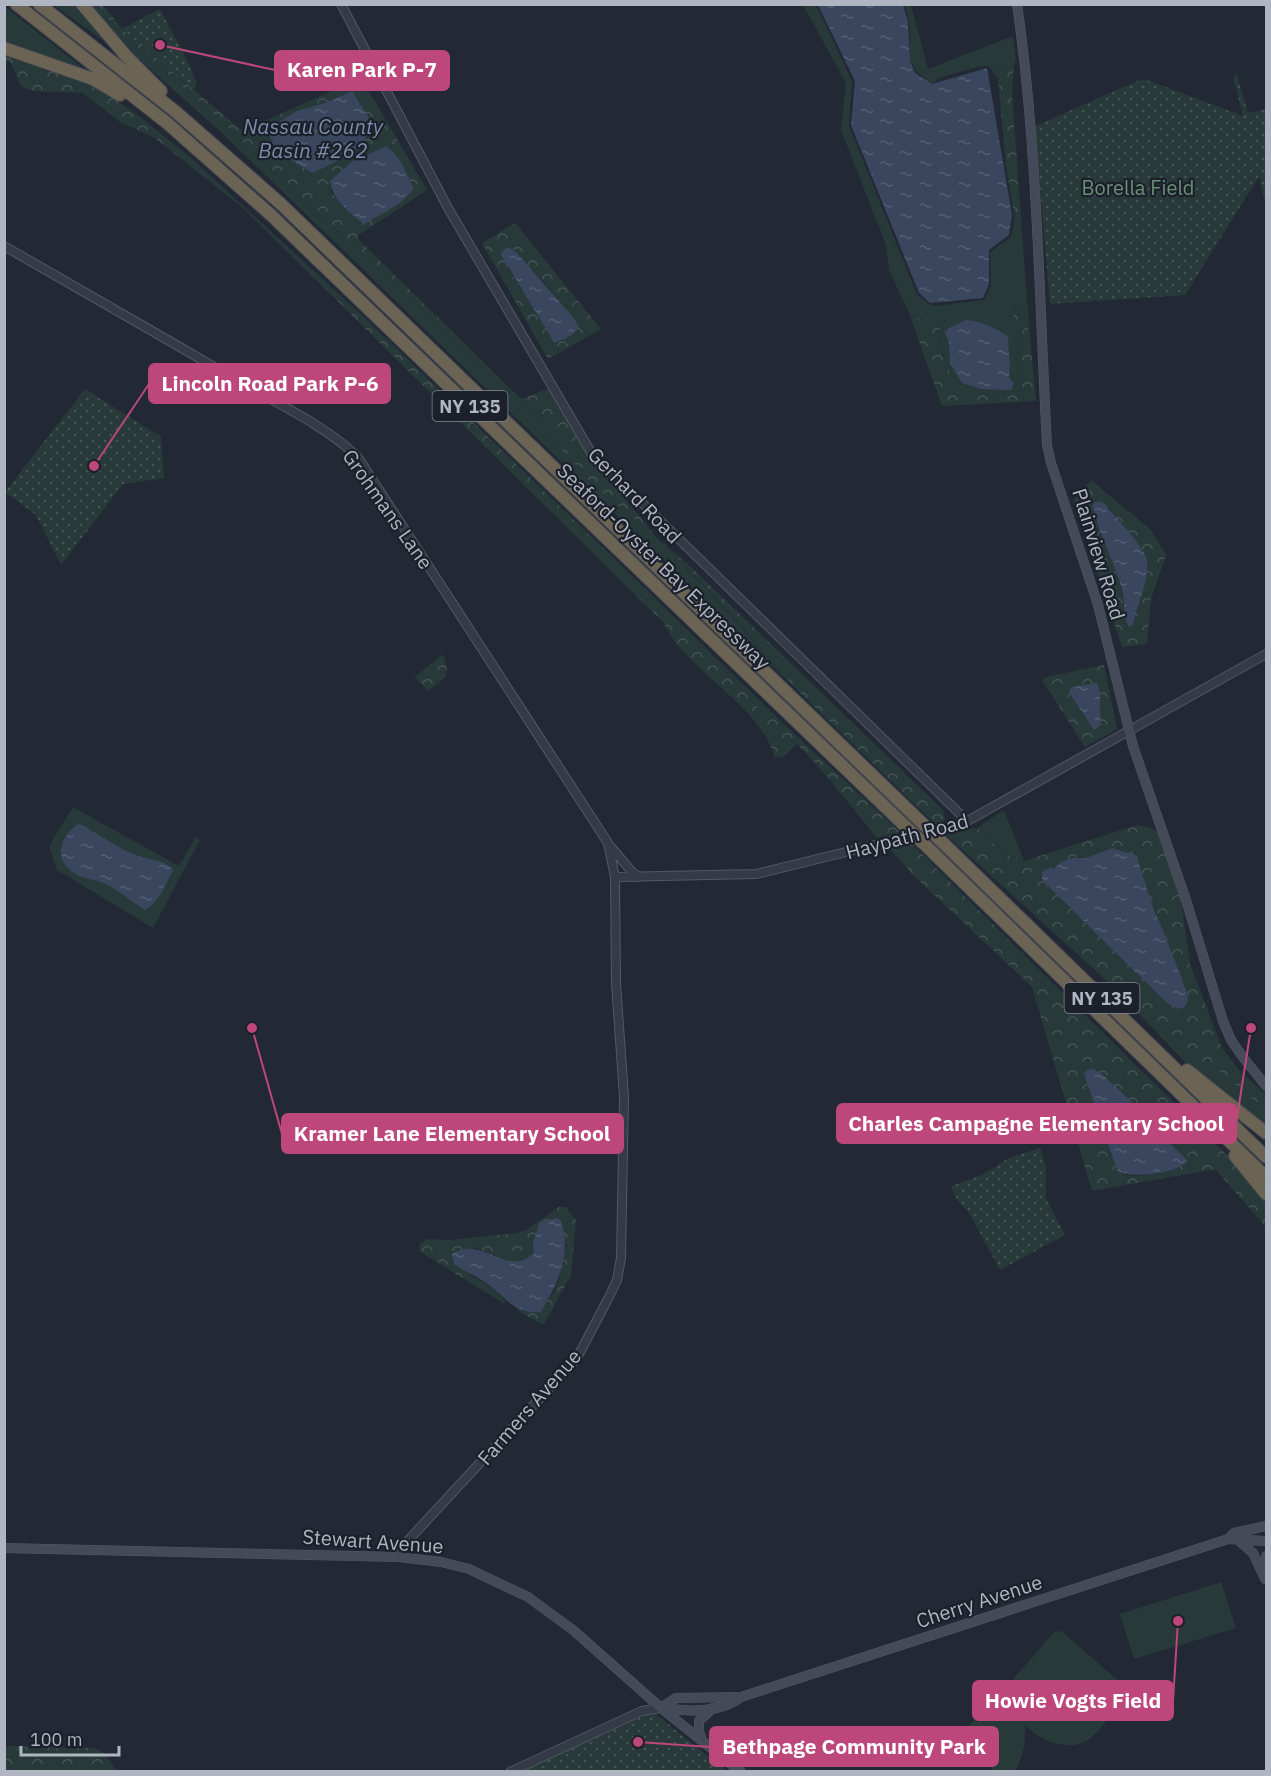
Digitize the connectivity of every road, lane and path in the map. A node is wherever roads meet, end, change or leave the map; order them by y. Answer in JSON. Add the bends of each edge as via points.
{"nodes":[{"id":1,"x":15,"y":4,"type":"edge"},
{"id":2,"x":39,"y":4,"type":"edge"},
{"id":3,"x":82,"y":4,"type":"edge"},
{"id":4,"x":341,"y":4,"type":"edge"},
{"id":5,"x":1017,"y":4,"type":"edge"},
{"id":6,"x":4,"y":48,"type":"edge"},
{"id":7,"x":211,"y":141,"type":"junction"},
{"id":8,"x":201,"y":152,"type":"junction"},
{"id":9,"x":4,"y":246,"type":"edge"},
{"id":10,"x":1266,"y":654,"type":"edge"},
{"id":11,"x":1129,"y":731,"type":"junction"},
{"id":12,"x":964,"y":823,"type":"junction"},
{"id":13,"x":608,"y":843,"type":"junction"},
{"id":14,"x":615,"y":877,"type":"junction"},
{"id":15,"x":639,"y":877,"type":"junction"},
{"id":16,"x":1138,"y":1032,"type":"junction"},
{"id":17,"x":1266,"y":1086,"type":"edge"},
{"id":18,"x":1196,"y":1109,"type":"junction"},
{"id":19,"x":1266,"y":1132,"type":"edge"},
{"id":20,"x":1266,"y":1157,"type":"edge"},
{"id":21,"x":1266,"y":1177,"type":"edge"},
{"id":22,"x":1266,"y":1194,"type":"edge"},
{"id":23,"x":1265,"y":1528,"type":"edge"},
{"id":24,"x":1233,"y":1539,"type":"junction"},
{"id":25,"x":1266,"y":1541,"type":"edge"},
{"id":26,"x":4,"y":1548,"type":"edge"},
{"id":27,"x":1266,"y":1556,"type":"edge"},
{"id":28,"x":399,"y":1557,"type":"junction"},
{"id":29,"x":1266,"y":1582,"type":"edge"},
{"id":30,"x":741,"y":1697,"type":"junction"},
{"id":31,"x":714,"y":1707,"type":"junction"},
{"id":32,"x":661,"y":1708,"type":"junction"},
{"id":33,"x":702,"y":1741,"type":"junction"},
{"id":34,"x":510,"y":1772,"type":"edge"},
{"id":35,"x":741,"y":1772,"type":"edge"}],
"edges":[{"from":1,"to":8,"type":"highway","name":"Seaford-Oyster Bay Expressway","number":"NY 135"},
{"from":2,"to":7,"type":"highway","name":"Seaford-Oyster Bay Expressway","number":"NY 135"},
{"from":3,"to":7,"type":"highway","via":[[127,57]]},
{"from":4,"to":12,"type":"street","name":"Gerhard Road","via":[[448,208],[592,454],[962,815]]},
{"from":5,"to":11,"type":"main road","name":"Plainview Road","via":[[1028,84],[1047,445],[1098,605]]},
{"from":6,"to":8,"type":"highway","via":[[109,87]]},
{"from":7,"to":16,"type":"highway","name":"Seaford-Oyster Bay Expressway","number":"NY 135","bridge":true,"via":[[307,228]]},
{"from":8,"to":18,"type":"highway","name":"Seaford-Oyster Bay Expressway","number":"NY 135","bridge":true,"via":[[306,247]]},
{"from":9,"to":13,"type":"street","name":"Grohmans Lane","via":[[350,449]]},
{"from":10,"to":11,"type":"street","name":"Haypath Road"},
{"from":11,"to":12,"type":"street","name":"Haypath Road"},
{"from":11,"to":17,"type":"main road","name":"Plainview Road","via":[[1223,1021],[1231,1040]]},
{"from":12,"to":15,"type":"street","name":"Haypath Road","via":[[756,874]]},
{"from":13,"to":14,"type":"street","name":"Grohmans Lane"},
{"from":13,"to":15,"type":"street"},
{"from":14,"to":15,"type":"street","name":"Haypath Road"},
{"from":14,"to":28,"type":"street","name":"Farmers Avenue","via":[[616,983],[624,1097],[621,1258],[617,1280],[577,1358],[403,1546]]},
{"from":16,"to":19,"type":"highway"},
{"from":16,"to":20,"type":"highway","name":"Seaford-Oyster Bay Expressway","number":"NY 135"},
{"from":18,"to":21,"type":"highway","name":"Seaford-Oyster Bay Expressway","number":"NY 135"},
{"from":18,"to":22,"type":"highway"},
{"from":23,"to":24,"type":"main road","name":"Cherry Avenue","via":[[1234,1533]]},
{"from":24,"to":25,"type":"main road","name":"Cherry Avenue"},
{"from":24,"to":29,"type":"main road","via":[[1253,1553]]},
{"from":24,"to":30,"type":"main road","name":"Cherry Avenue"},
{"from":26,"to":28,"type":"main road","name":"Stewart Avenue"},
{"from":27,"to":29,"type":"main road"},
{"from":28,"to":32,"type":"main road","name":"Stewart Avenue","via":[[470,1569],[528,1597],[573,1630]]},
{"from":30,"to":31,"type":"main road","name":"Cherry Avenue","via":[[733,1704]]},
{"from":30,"to":32,"type":"main road","name":"Cherry Avenue","via":[[676,1698]]},
{"from":31,"to":32,"type":"main road","name":"Cherry Avenue","via":[[687,1712]]},
{"from":31,"to":33,"type":"main road","via":[[699,1721]]},
{"from":32,"to":33,"type":"main road","name":"Stewart Avenue"},
{"from":32,"to":34,"type":"street","via":[[642,1712]]},
{"from":33,"to":35,"type":"main road","name":"Stewart Avenue"}]}
